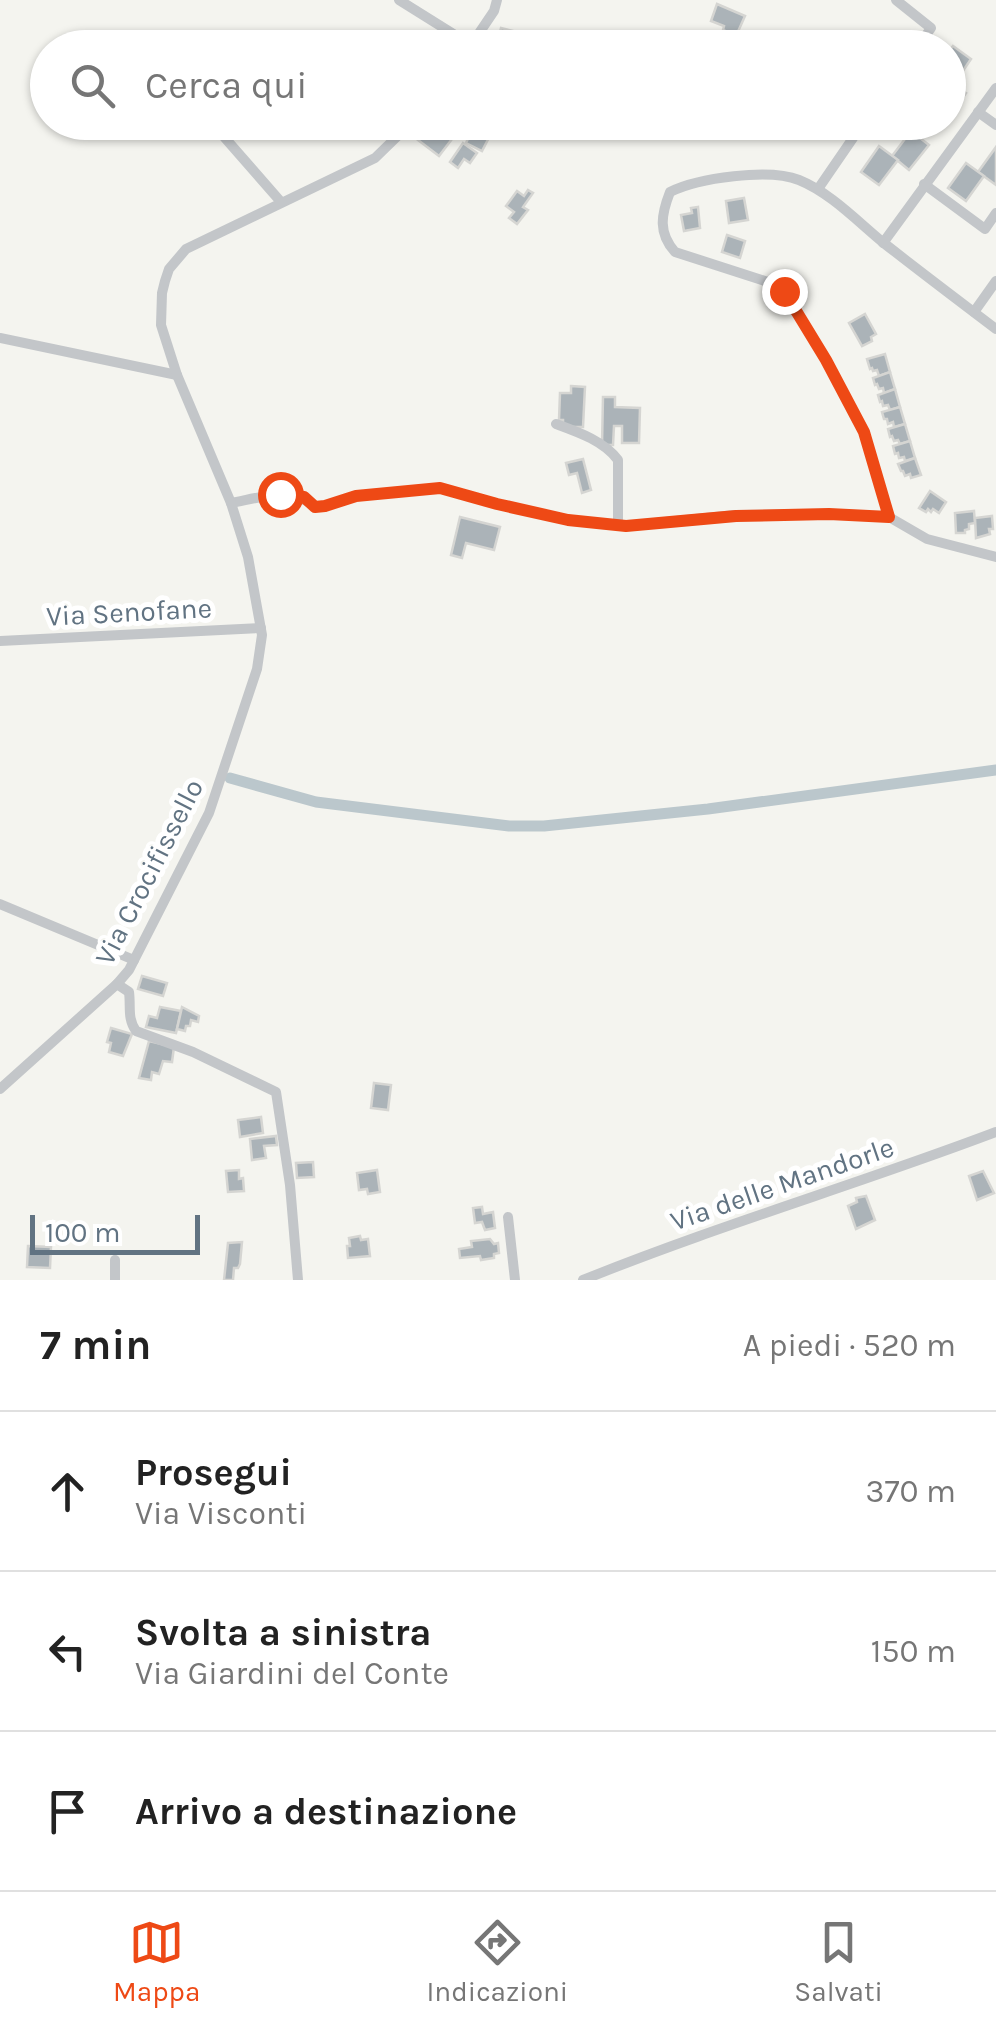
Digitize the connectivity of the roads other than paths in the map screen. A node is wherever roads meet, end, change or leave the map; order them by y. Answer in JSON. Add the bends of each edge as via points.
{"nodes":[{"id":1,"x":399,"y":0,"type":"edge"},
{"id":2,"x":497,"y":0,"type":"edge"},
{"id":3,"x":896,"y":0,"type":"edge"},
{"id":4,"x":445,"y":30,"type":"edge"},
{"id":5,"x":481,"y":30,"type":"edge"},
{"id":6,"x":930,"y":30,"type":"edge"},
{"id":7,"x":996,"y":88,"type":"edge"},
{"id":8,"x":978,"y":112,"type":"junction"},
{"id":9,"x":996,"y":125,"type":"edge"},
{"id":10,"x":966,"y":128,"type":"edge"},
{"id":11,"x":226,"y":140,"type":"edge"},
{"id":12,"x":394,"y":140,"type":"edge"},
{"id":13,"x":852,"y":140,"type":"edge"},
{"id":14,"x":957,"y":140,"type":"edge"},
{"id":15,"x":924,"y":184,"type":"junction"},
{"id":16,"x":818,"y":189,"type":"junction"},
{"id":17,"x":281,"y":202,"type":"junction"},
{"id":18,"x":996,"y":213,"type":"edge"},
{"id":19,"x":985,"y":230,"type":"junction"},
{"id":20,"x":996,"y":238,"type":"edge"},
{"id":21,"x":883,"y":242,"type":"junction"},
{"id":22,"x":996,"y":281,"type":"edge"},
{"id":23,"x":974,"y":312,"type":"junction"},
{"id":24,"x":996,"y":329,"type":"edge"},
{"id":25,"x":0,"y":338,"type":"edge"},
{"id":26,"x":178,"y":374,"type":"junction"},
{"id":27,"x":556,"y":424,"type":"dead end"},
{"id":28,"x":231,"y":503,"type":"junction"},
{"id":29,"x":889,"y":517,"type":"junction"},
{"id":30,"x":618,"y":525,"type":"junction"},
{"id":31,"x":996,"y":557,"type":"edge"},
{"id":32,"x":260,"y":628,"type":"junction"},
{"id":33,"x":0,"y":641,"type":"edge"},
{"id":34,"x":0,"y":904,"type":"edge"},
{"id":35,"x":134,"y":960,"type":"junction"},
{"id":36,"x":118,"y":984,"type":"junction"},
{"id":37,"x":0,"y":1090,"type":"edge"},
{"id":38,"x":994,"y":1137,"type":"edge"},
{"id":39,"x":508,"y":1217,"type":"dead end"},
{"id":40,"x":115,"y":1260,"type":"dead end"},
{"id":41,"x":115,"y":1280,"type":"edge"},
{"id":42,"x":298,"y":1280,"type":"edge"},
{"id":43,"x":515,"y":1280,"type":"edge"},
{"id":44,"x":583,"y":1280,"type":"edge"}],
"edges":[{"from":1,"to":4,"type":"street"},
{"from":2,"to":5,"type":"street"},
{"from":3,"to":6,"type":"street"},
{"from":7,"to":8,"type":"street"},
{"from":8,"to":9,"type":"street"},
{"from":8,"to":10,"type":"street"},
{"from":11,"to":17,"type":"street"},
{"from":12,"to":17,"type":"street","name":"Via Crocifissello","via":[[375,158]]},
{"from":13,"to":16,"type":"street"},
{"from":14,"to":15,"type":"street"},
{"from":15,"to":19,"type":"street"},
{"from":15,"to":21,"type":"street"},
{"from":16,"to":21,"type":"street"},
{"from":16,"to":29,"type":"street","via":[[773,176],[682,186],[664,206],[663,231],[676,252],[784,291],[864,432]]},
{"from":17,"to":26,"type":"street","name":"Via Crocifissello","via":[[186,249],[169,269],[161,325]]},
{"from":18,"to":19,"type":"street"},
{"from":19,"to":20,"type":"street"},
{"from":21,"to":23,"type":"street"},
{"from":22,"to":23,"type":"street"},
{"from":23,"to":24,"type":"street"},
{"from":25,"to":26,"type":"street"},
{"from":26,"to":28,"type":"street","name":"Via Crocifissello"},
{"from":27,"to":30,"type":"street","via":[[585,434],[618,460]]},
{"from":28,"to":30,"type":"street","via":[[280,494],[304,497],[315,507],[440,488],[568,520]]},
{"from":28,"to":32,"type":"street","name":"Via Crocifissello"},
{"from":29,"to":30,"type":"street","via":[[736,516]]},
{"from":29,"to":31,"type":"street","via":[[927,538]]},
{"from":32,"to":33,"type":"street","name":"Via Senofane"},
{"from":32,"to":35,"type":"street","name":"Via Crocifissello","via":[[257,669],[209,813]]},
{"from":34,"to":35,"type":"street"},
{"from":35,"to":36,"type":"street","name":"Via Crocifissello"},
{"from":36,"to":37,"type":"street","name":"Via Crocifissello"},
{"from":36,"to":42,"type":"street","via":[[129,992],[136,1031],[276,1092]]},
{"from":38,"to":44,"type":"street","name":"Via delle Mandorle"},
{"from":39,"to":43,"type":"street"},
{"from":40,"to":41,"type":"street"}]}
